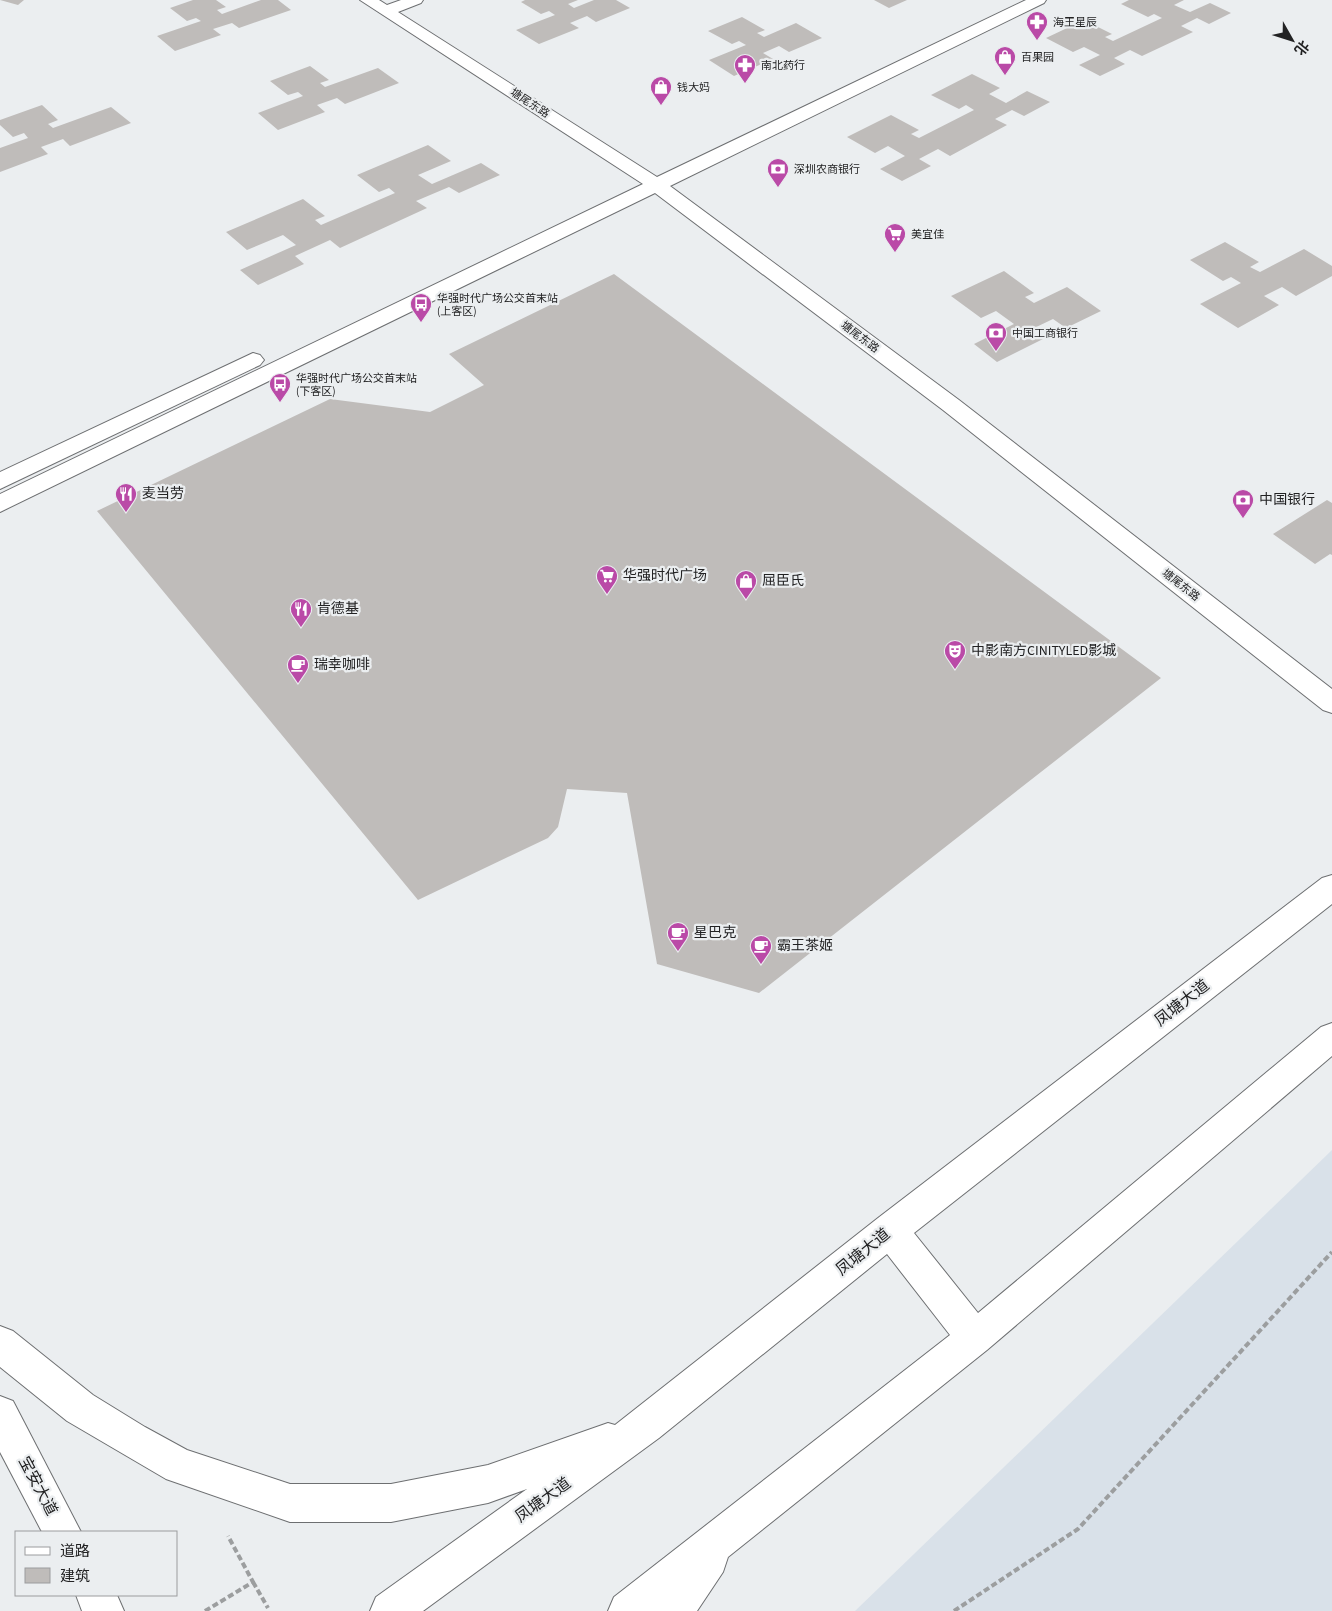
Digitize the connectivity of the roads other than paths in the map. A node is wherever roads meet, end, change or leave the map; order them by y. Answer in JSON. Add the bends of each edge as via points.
{"nodes":[{"id":1,"x":368,"y":0,"type":"edge"},
{"id":2,"x":415,"y":0,"type":"edge"},
{"id":3,"x":1005,"y":0,"type":"edge"},
{"id":4,"x":1038,"y":0,"type":"edge"},
{"id":5,"x":386,"y":11,"type":"junction"},
{"id":6,"x":648,"y":180,"type":"junction"},
{"id":7,"x":540,"y":223,"type":"dead end"},
{"id":8,"x":374,"y":302,"type":"dead end"},
{"id":9,"x":0,"y":481,"type":"edge"},
{"id":10,"x":0,"y":504,"type":"edge"},
{"id":11,"x":1332,"y":703,"type":"edge"},
{"id":12,"x":1332,"y":887,"type":"edge"},
{"id":13,"x":1332,"y":1037,"type":"edge"},
{"id":14,"x":890,"y":1230,"type":"junction"},
{"id":15,"x":975,"y":1338,"type":"junction"},
{"id":16,"x":0,"y":1344,"type":"edge"},
{"id":17,"x":0,"y":1414,"type":"edge"},
{"id":18,"x":646,"y":1426,"type":"junction"},
{"id":19,"x":61,"y":1531,"type":"edge"},
{"id":20,"x":729,"y":1531,"type":"junction"},
{"id":21,"x":96,"y":1596,"type":"edge"},
{"id":22,"x":104,"y":1611,"type":"edge"},
{"id":23,"x":390,"y":1611,"type":"edge"},
{"id":24,"x":628,"y":1611,"type":"edge"},
{"id":25,"x":674,"y":1611,"type":"edge"}],
"edges":[{"from":1,"to":5,"type":"street","name":"塘尾东路"},
{"from":2,"to":5,"type":"street"},
{"from":3,"to":6,"type":"street"},
{"from":4,"to":6,"type":"street"},
{"from":5,"to":6,"type":"street","name":"塘尾东路"},
{"from":6,"to":7,"type":"street"},
{"from":6,"to":10,"type":"street"},
{"from":6,"to":11,"type":"street","name":"塘尾东路","via":[[950,405]]},
{"from":8,"to":9,"type":"street"},
{"from":12,"to":14,"type":"street","name":"凤塘大道"},
{"from":13,"to":15,"type":"street"},
{"from":14,"to":15,"type":"street"},
{"from":14,"to":18,"type":"street","name":"凤塘大道"},
{"from":15,"to":20,"type":"street"},
{"from":16,"to":18,"type":"street","via":[[80,1408],[132,1440],[180,1466],[290,1503],[391,1504],[488,1484]]},
{"from":17,"to":19,"type":"street","name":"宝安大道"},
{"from":18,"to":23,"type":"street","name":"凤塘大道"},
{"from":20,"to":24,"type":"street"},
{"from":20,"to":25,"type":"street"},
{"from":21,"to":22,"type":"street"}]}
